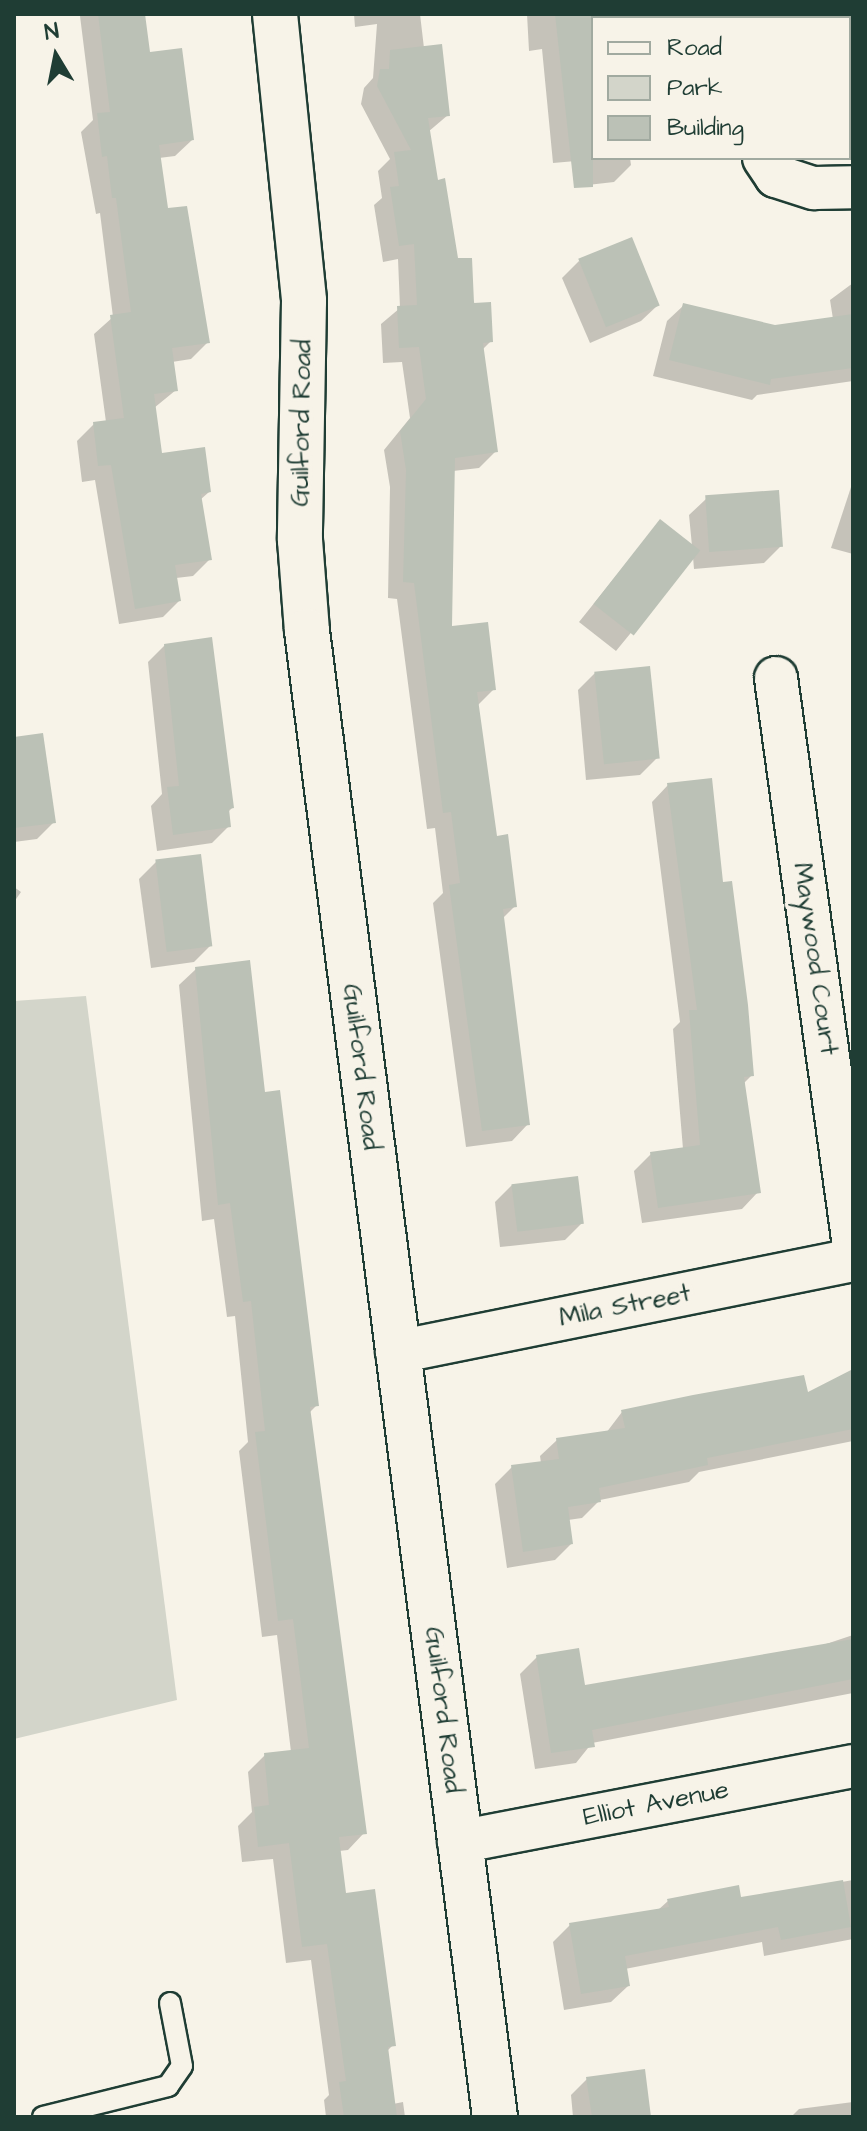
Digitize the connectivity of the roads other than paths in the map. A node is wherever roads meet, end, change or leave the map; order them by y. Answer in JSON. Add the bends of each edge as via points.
{"nodes":[{"id":1,"x":275,"y":14,"type":"edge"},
{"id":2,"x":765,"y":160,"type":"edge"},
{"id":3,"x":853,"y":187,"type":"edge"},
{"id":4,"x":776,"y":678,"type":"dead end"},
{"id":5,"x":853,"y":1239,"type":"edge"},
{"id":6,"x":853,"y":1260,"type":"edge"},
{"id":7,"x":397,"y":1352,"type":"junction"},
{"id":8,"x":853,"y":1766,"type":"edge"},
{"id":9,"x":459,"y":1842,"type":"junction"},
{"id":10,"x":170,"y":2003,"type":"dead end"},
{"id":11,"x":43,"y":2117,"type":"edge"},
{"id":12,"x":495,"y":2117,"type":"edge"}],
"edges":[{"from":1,"to":7,"type":"street","name":"Guilford Road","via":[[304,301],[300,540],[307,631]]},
{"from":2,"to":3,"type":"street","via":[[776,176],[814,188]]},
{"from":4,"to":5,"type":"street","name":"Maywood Court"},
{"from":6,"to":7,"type":"street","name":"Mila Street"},
{"from":7,"to":9,"type":"street","name":"Guilford Road"},
{"from":8,"to":9,"type":"street","name":"Elliot Avenue"},
{"from":9,"to":12,"type":"street","name":"Guilford Road"},
{"from":10,"to":11,"type":"lane","via":[[182,2066],[168,2086]]}]}
